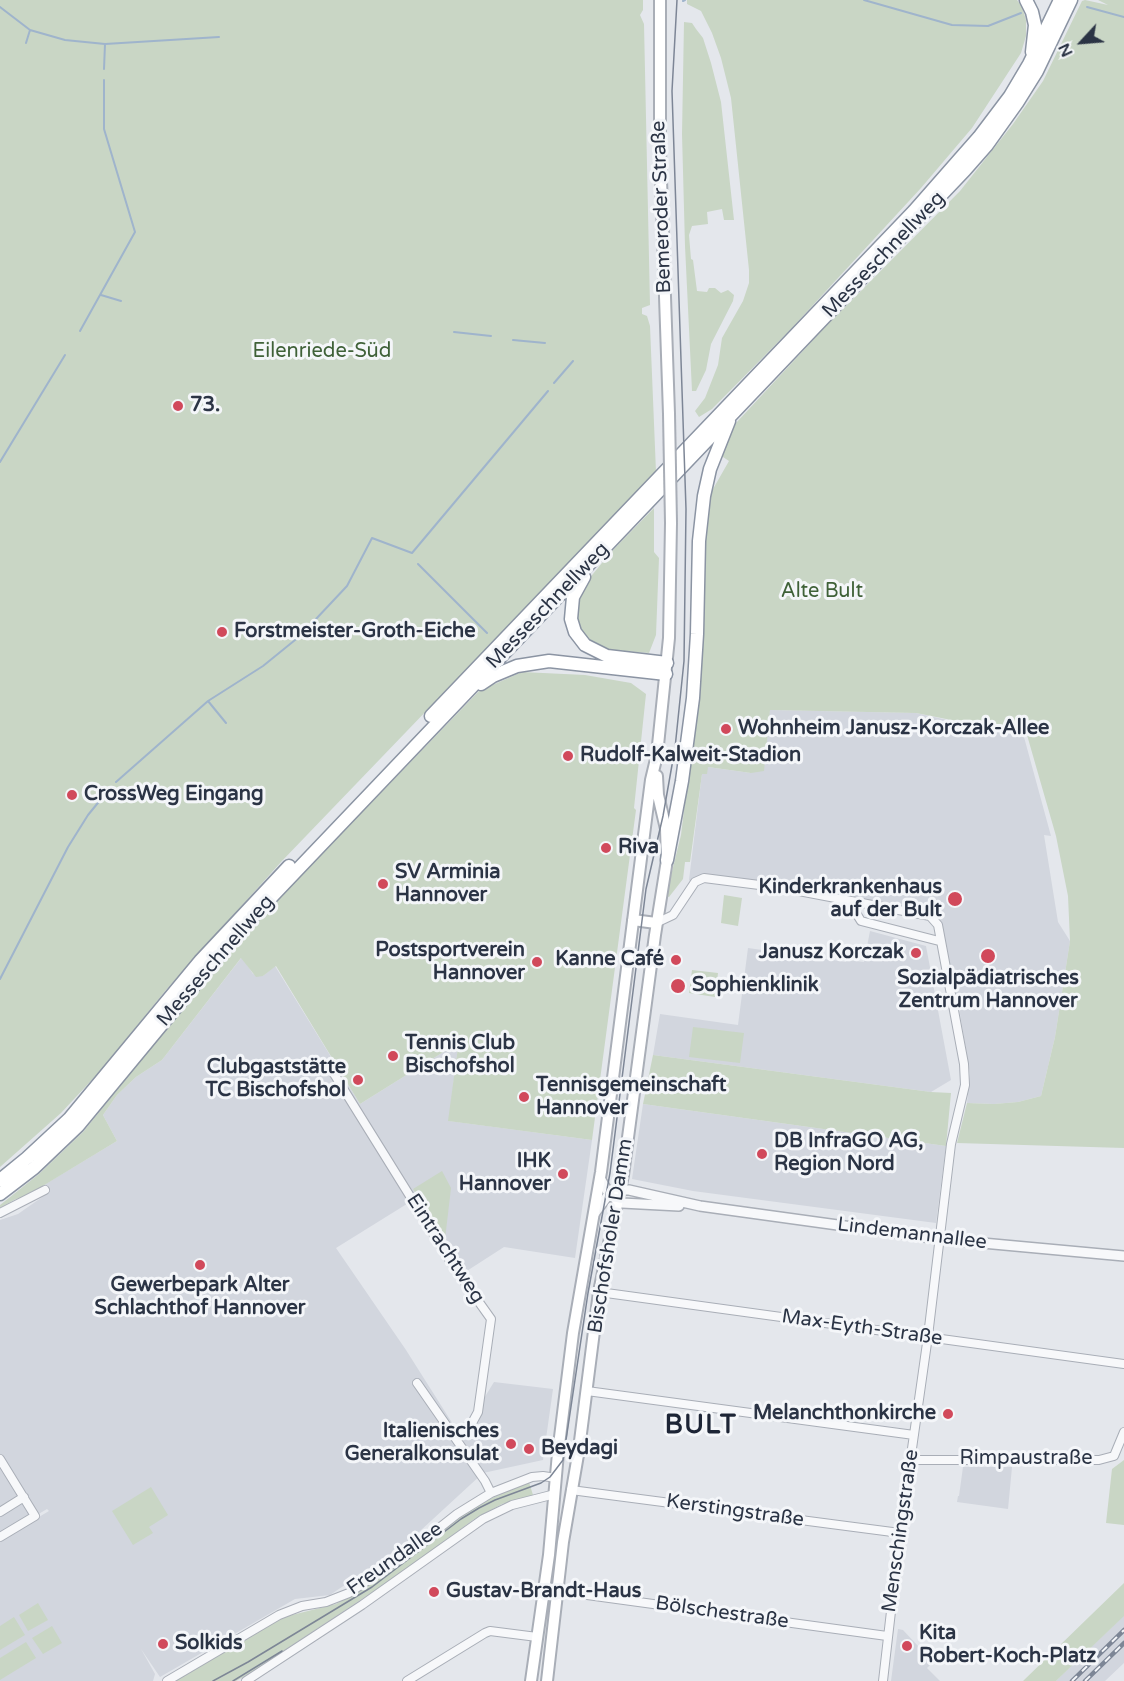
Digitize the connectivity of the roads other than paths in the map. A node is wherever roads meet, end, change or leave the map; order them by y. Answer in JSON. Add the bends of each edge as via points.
{"nodes":[{"id":1,"x":660,"y":0,"type":"edge"},
{"id":2,"x":1026,"y":0,"type":"edge"},
{"id":3,"x":1060,"y":0,"type":"edge"},
{"id":4,"x":1071,"y":0,"type":"edge"},
{"id":5,"x":1029,"y":64,"type":"junction"},
{"id":6,"x":732,"y":413,"type":"junction"},
{"id":7,"x":672,"y":523,"type":"joint"},
{"id":8,"x":603,"y":549,"type":"junction"},
{"id":9,"x":667,"y":668,"type":"junction"},
{"id":10,"x":453,"y":706,"type":"junction"},
{"id":11,"x":657,"y":755,"type":"junction"},
{"id":12,"x":667,"y":860,"type":"junction"},
{"id":13,"x":855,"y":903,"type":"junction"},
{"id":14,"x":633,"y":920,"type":"junction"},
{"id":15,"x":656,"y":923,"type":"junction"},
{"id":16,"x":939,"y":941,"type":"junction"},
{"id":17,"x":332,"y":1069,"type":"dead end"},
{"id":18,"x":600,"y":1178,"type":"junction"},
{"id":19,"x":0,"y":1180,"type":"edge"},
{"id":20,"x":45,"y":1190,"type":"dead end"},
{"id":21,"x":0,"y":1194,"type":"edge"},
{"id":22,"x":616,"y":1195,"type":"junction"},
{"id":23,"x":0,"y":1213,"type":"edge"},
{"id":24,"x":594,"y":1214,"type":"junction"},
{"id":25,"x":939,"y":1239,"type":"junction"},
{"id":26,"x":1124,"y":1256,"type":"edge"},
{"id":27,"x":599,"y":1292,"type":"junction"},
{"id":28,"x":928,"y":1336,"type":"junction"},
{"id":29,"x":1124,"y":1364,"type":"edge"},
{"id":30,"x":417,"y":1383,"type":"dead end"},
{"id":31,"x":587,"y":1391,"type":"junction"},
{"id":32,"x":1124,"y":1432,"type":"edge"},
{"id":33,"x":914,"y":1435,"type":"junction"},
{"id":34,"x":454,"y":1436,"type":"junction"},
{"id":35,"x":0,"y":1459,"type":"edge"},
{"id":36,"x":910,"y":1460,"type":"junction"},
{"id":37,"x":556,"y":1478,"type":"junction"},
{"id":38,"x":571,"y":1490,"type":"junction"},
{"id":39,"x":491,"y":1493,"type":"junction"},
{"id":40,"x":555,"y":1494,"type":"junction"},
{"id":41,"x":24,"y":1497,"type":"junction"},
{"id":42,"x":0,"y":1512,"type":"edge"},
{"id":43,"x":900,"y":1533,"type":"junction"},
{"id":44,"x":0,"y":1537,"type":"edge"},
{"id":45,"x":558,"y":1591,"type":"junction"},
{"id":46,"x":887,"y":1636,"type":"junction"},
{"id":47,"x":537,"y":1637,"type":"junction"},
{"id":48,"x":167,"y":1681,"type":"edge"},
{"id":49,"x":246,"y":1681,"type":"edge"},
{"id":50,"x":407,"y":1681,"type":"edge"},
{"id":51,"x":531,"y":1681,"type":"edge"},
{"id":52,"x":547,"y":1681,"type":"edge"},
{"id":53,"x":883,"y":1681,"type":"edge"}],
"edges":[{"from":1,"to":7,"type":"main road","name":"Bemeroder Straße","bridge":true,"via":[[659,138]]},
{"from":2,"to":5,"type":"highway","via":[[1035,25]]},
{"from":3,"to":5,"type":"highway","name":"Messeschnellweg"},
{"from":4,"to":6,"type":"highway","name":"Messeschnellweg","via":[[1037,71],[987,145]]},
{"from":5,"to":19,"type":"highway","name":"Messeschnellweg","via":[[979,137],[921,202],[231,927],[69,1119]]},
{"from":6,"to":8,"type":"highway","name":"Messeschnellweg"},
{"from":6,"to":12,"type":"highway","via":[[704,496],[693,698]]},
{"from":7,"to":9,"type":"main road","name":"Bischofsholer Damm"},
{"from":8,"to":9,"type":"highway","via":[[573,597],[571,619],[575,632],[598,653]]},
{"from":8,"to":10,"type":"highway","name":"Messeschnellweg"},
{"from":9,"to":10,"type":"highway","via":[[529,663],[494,676]]},
{"from":9,"to":11,"type":"main road","name":"Bischofsholer Damm"},
{"from":10,"to":21,"type":"highway","name":"Messeschnellweg","via":[[240,930],[78,1126]]},
{"from":11,"to":12,"type":"main road","name":"Bischofsholer Damm"},
{"from":11,"to":14,"type":"main road","name":"Bischofsholer Damm"},
{"from":12,"to":15,"type":"main road","name":"Bischofsholer Damm"},
{"from":13,"to":15,"type":"street","via":[[783,888],[704,878],[695,882],[673,915]]},
{"from":13,"to":16,"type":"street","via":[[861,921]]},
{"from":13,"to":16,"type":"street","name":"Menschingstraße","via":[[930,916],[938,925]]},
{"from":14,"to":15,"type":"main road"},
{"from":14,"to":18,"type":"main road","name":"Bischofsholer Damm"},
{"from":15,"to":22,"type":"main road","name":"Bischofsholer Damm"},
{"from":16,"to":25,"type":"street","name":"Menschingstraße","via":[[965,1073]]},
{"from":17,"to":34,"type":"street","name":"Eintrachtweg","via":[[454,1267],[491,1319],[478,1412],[472,1423]]},
{"from":18,"to":22,"type":"street"},
{"from":18,"to":24,"type":"main road","name":"Bischofsholer Damm"},
{"from":20,"to":23,"type":"street"},
{"from":22,"to":24,"type":"street"},
{"from":22,"to":25,"type":"street","name":"Lindemannallee"},
{"from":22,"to":27,"type":"main road","name":"Bischofsholer Damm"},
{"from":24,"to":37,"type":"main road","name":"Bischofsholer Damm","via":[[573,1333]]},
{"from":25,"to":26,"type":"street","name":"Lindemannallee"},
{"from":25,"to":28,"type":"street","name":"Menschingstraße"},
{"from":27,"to":28,"type":"street","name":"Max-Eyth-Straße"},
{"from":27,"to":31,"type":"main road","name":"Bischofsholer Damm"},
{"from":28,"to":29,"type":"street","name":"Max-Eyth-Straße"},
{"from":28,"to":33,"type":"street","name":"Menschingstraße"},
{"from":30,"to":34,"type":"street"},
{"from":31,"to":33,"type":"street"},
{"from":31,"to":38,"type":"main road","name":"Bischofsholer Damm"},
{"from":32,"to":36,"type":"street","name":"Rimpaustraße","via":[[1114,1456],[1099,1460]]},
{"from":33,"to":36,"type":"street","name":"Menschingstraße"},
{"from":34,"to":39,"type":"street"},
{"from":35,"to":41,"type":"street"},
{"from":36,"to":43,"type":"street","name":"Menschingstraße"},
{"from":37,"to":38,"type":"main road"},
{"from":37,"to":39,"type":"street","name":"Freundallee","via":[[532,1477]]},
{"from":37,"to":40,"type":"main road","name":"Bischofsholer Damm"},
{"from":38,"to":40,"type":"main road"},
{"from":38,"to":43,"type":"street","name":"Kerstingstraße"},
{"from":38,"to":45,"type":"main road","name":"Bischofsholer Damm"},
{"from":39,"to":48,"type":"street","name":"Freundallee","via":[[349,1593],[291,1609]]},
{"from":40,"to":47,"type":"main road","name":"Bischofsholer Damm"},
{"from":40,"to":49,"type":"street","name":"Freundallee","via":[[512,1504],[483,1519]]},
{"from":41,"to":42,"type":"street"},
{"from":41,"to":44,"type":"street","via":[[35,1516]]},
{"from":43,"to":46,"type":"street","name":"Menschingstraße"},
{"from":45,"to":46,"type":"street","name":"Bölschestraße"},
{"from":45,"to":52,"type":"main road","name":"Bischofsholer Damm"},
{"from":46,"to":53,"type":"street","name":"Menschingstraße"},
{"from":47,"to":50,"type":"street","via":[[490,1631]]},
{"from":47,"to":51,"type":"main road","name":"Bischofsholer Damm"}]}
